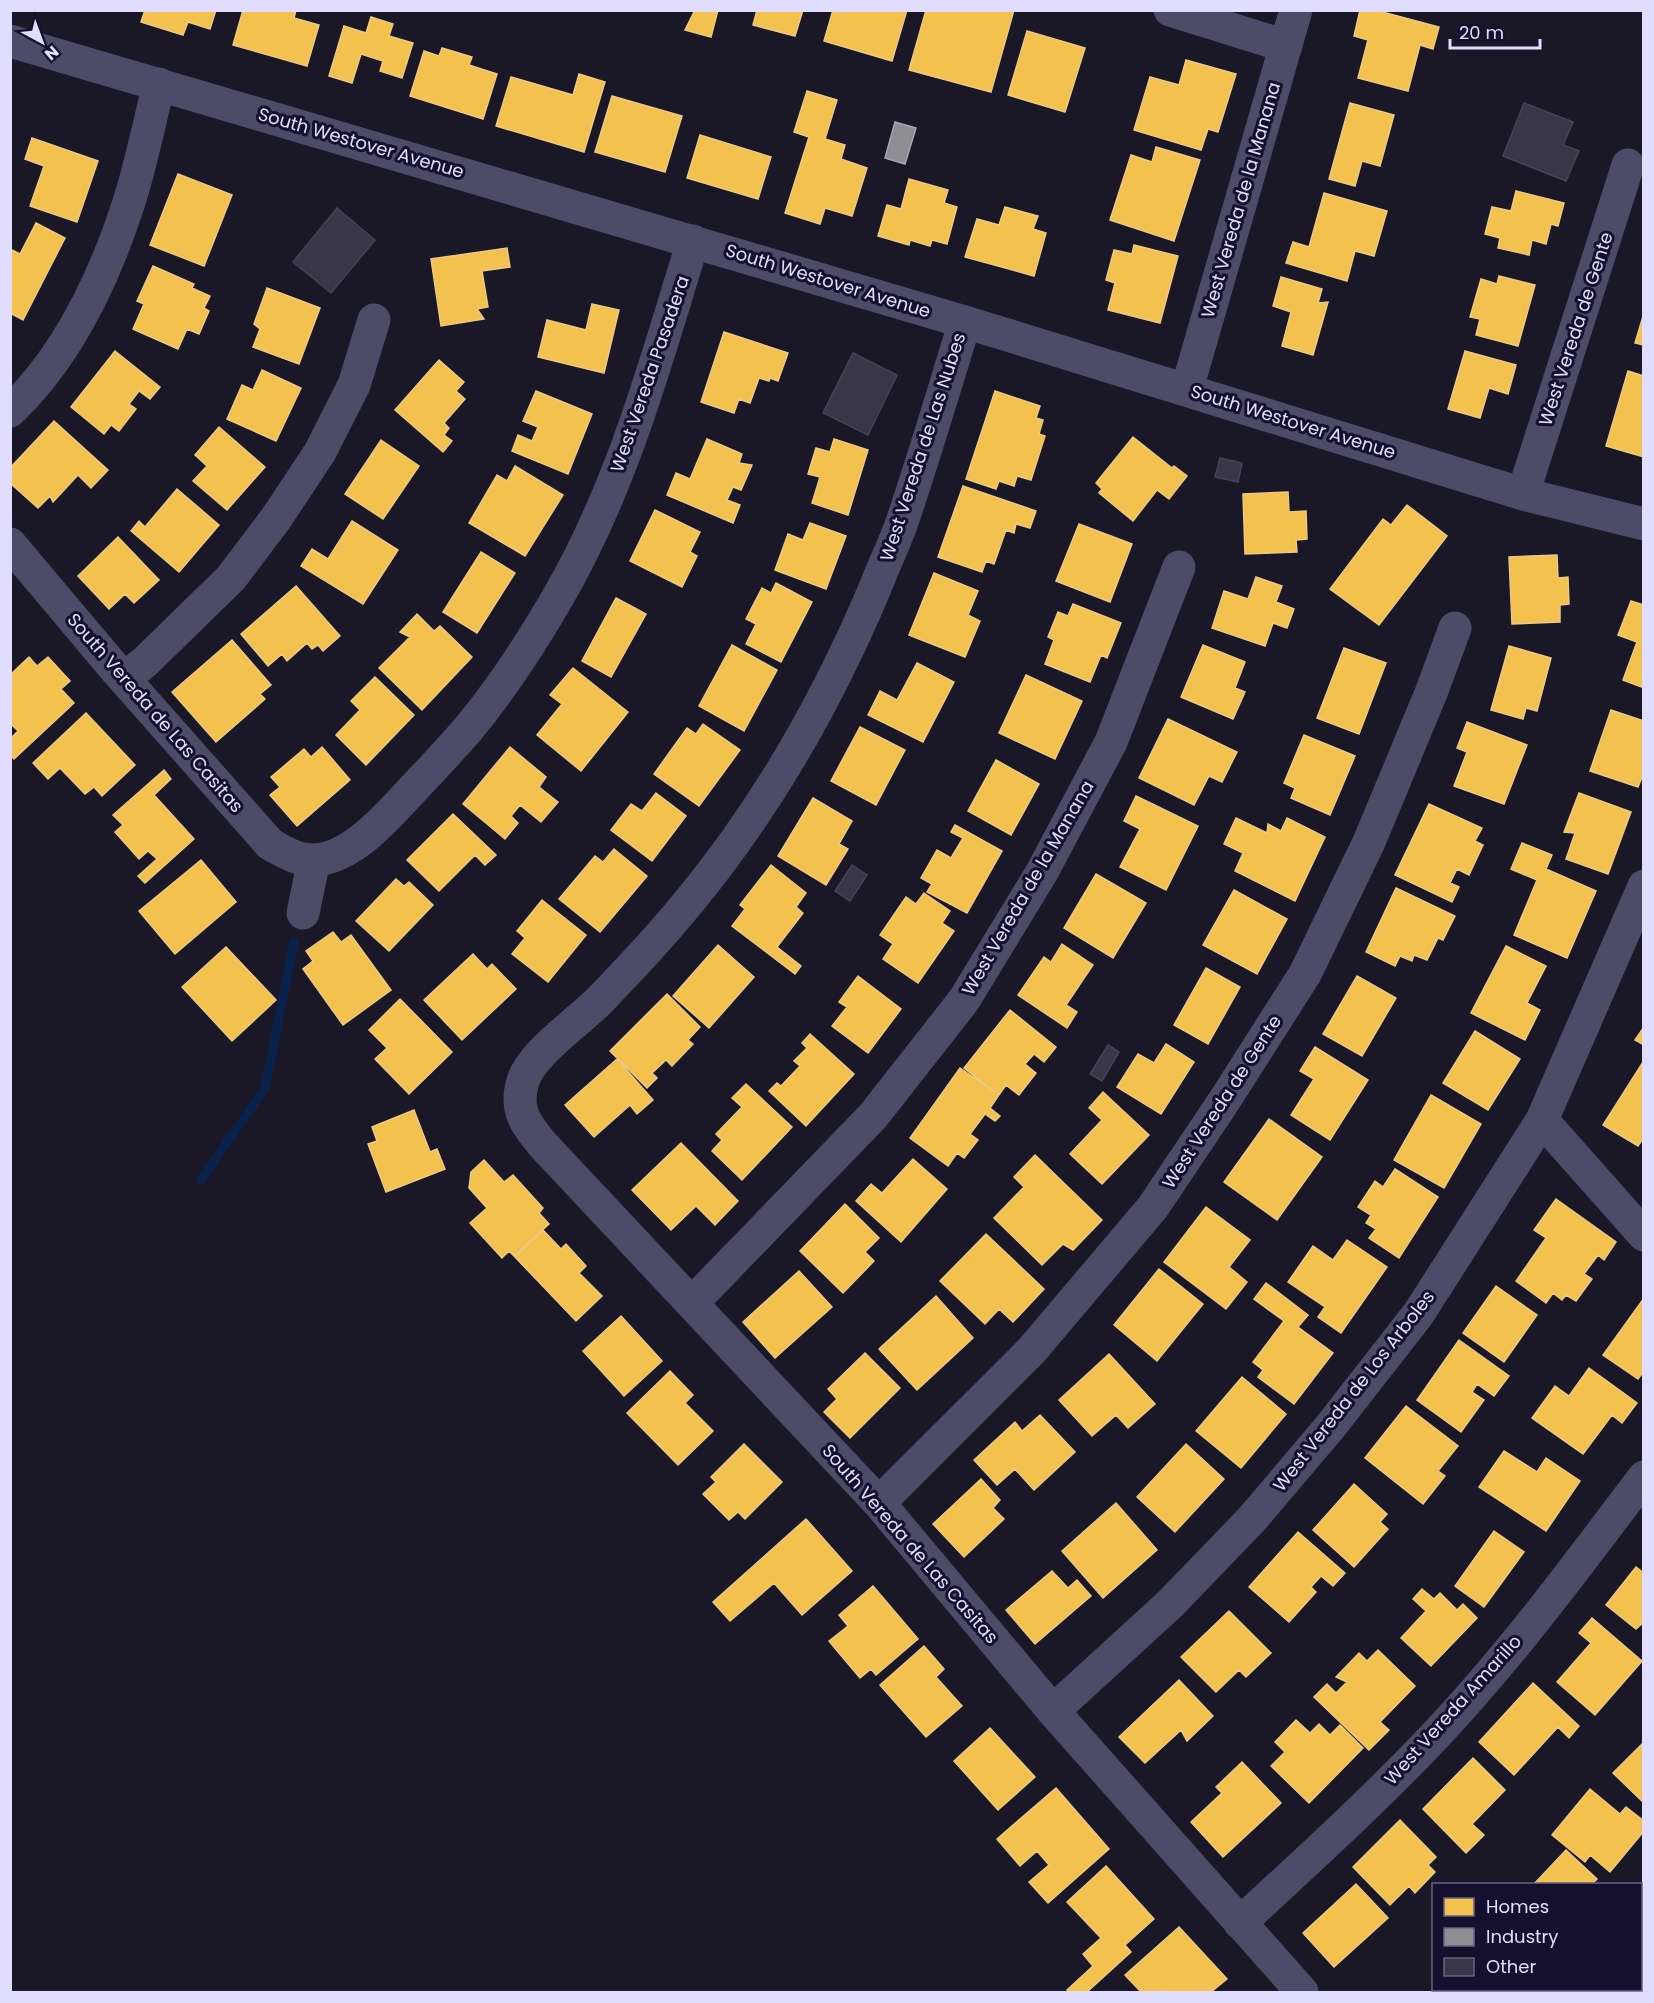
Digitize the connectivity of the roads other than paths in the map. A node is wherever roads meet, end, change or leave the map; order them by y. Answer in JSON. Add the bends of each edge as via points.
{"nodes":[{"id":1,"x":1170,"y":10,"type":"edge"},
{"id":2,"x":1296,"y":10,"type":"edge"},
{"id":3,"x":10,"y":41,"type":"edge"},
{"id":4,"x":1286,"y":46,"type":"junction"},
{"id":5,"x":159,"y":84,"type":"junction"},
{"id":6,"x":1628,"y":165,"type":"dead end"},
{"id":7,"x":693,"y":241,"type":"junction"},
{"id":8,"x":374,"y":320,"type":"dead end"},
{"id":9,"x":965,"y":322,"type":"junction"},
{"id":10,"x":1187,"y":389,"type":"junction"},
{"id":11,"x":10,"y":411,"type":"edge"},
{"id":12,"x":1523,"y":494,"type":"junction"},
{"id":13,"x":1644,"y":524,"type":"edge"},
{"id":14,"x":10,"y":544,"type":"edge"},
{"id":15,"x":1179,"y":567,"type":"dead end"},
{"id":16,"x":1455,"y":628,"type":"dead end"},
{"id":17,"x":124,"y":679,"type":"junction"},
{"id":18,"x":314,"y":860,"type":"junction"},
{"id":19,"x":1644,"y":886,"type":"edge"},
{"id":20,"x":303,"y":913,"type":"dead end"},
{"id":21,"x":520,"y":1100,"type":"joint"},
{"id":22,"x":1542,"y":1120,"type":"junction"},
{"id":23,"x":1644,"y":1235,"type":"edge"},
{"id":24,"x":692,"y":1303,"type":"junction"},
{"id":25,"x":1644,"y":1477,"type":"edge"},
{"id":26,"x":879,"y":1503,"type":"junction"},
{"id":27,"x":1053,"y":1711,"type":"junction"},
{"id":28,"x":1240,"y":1923,"type":"junction"},
{"id":29,"x":1302,"y":1992,"type":"edge"}],
"edges":[{"from":1,"to":4,"type":"street"},
{"from":2,"to":4,"type":"street","name":"West Vereda de la Manana"},
{"from":3,"to":5,"type":"street","name":"South Westover Avenue"},
{"from":4,"to":10,"type":"street","name":"West Vereda de la Manana"},
{"from":5,"to":7,"type":"street","name":"South Westover Avenue"},
{"from":5,"to":11,"type":"street","via":[[129,203],[102,278],[64,344]]},
{"from":6,"to":12,"type":"street","name":"West Vereda de Gente"},
{"from":7,"to":9,"type":"street","name":"South Westover Avenue"},
{"from":7,"to":18,"type":"street","name":"West Vereda Pasadera","via":[[617,474],[558,597],[469,729],[356,844],[340,854]]},
{"from":8,"to":17,"type":"street","via":[[354,385],[320,452],[277,517],[231,578]]},
{"from":9,"to":10,"type":"street","name":"South Westover Avenue"},
{"from":9,"to":21,"type":"street","name":"West Vereda de Las Nubes","via":[[900,527],[852,643],[805,733],[757,812],[687,905],[598,1001],[534,1060],[523,1080]]},
{"from":10,"to":12,"type":"street","name":"South Westover Avenue"},
{"from":12,"to":13,"type":"street","name":"South Westover Avenue"},
{"from":14,"to":17,"type":"street","name":"South Vereda de Las Casitas"},
{"from":15,"to":24,"type":"street","name":"West Vereda de la Manana","via":[[1111,742],[1042,872],[964,1000],[873,1116]]},
{"from":16,"to":26,"type":"street","name":"West Vereda de Gente","via":[[1374,832],[1305,974],[1224,1101],[1153,1207],[1032,1350]]},
{"from":17,"to":18,"type":"street","name":"South Vereda de Las Casitas","via":[[270,844],[285,853]]},
{"from":18,"to":20,"type":"street"},
{"from":19,"to":22,"type":"street","name":"West Vereda de Los Arboles"},
{"from":21,"to":24,"type":"street","name":"South Vereda de Las Casitas","via":[[521,1115],[528,1128]]},
{"from":22,"to":23,"type":"street"},
{"from":22,"to":27,"type":"street","name":"West Vereda de Los Arboles","via":[[1419,1313],[1330,1427],[1252,1519],[1170,1604]]},
{"from":24,"to":26,"type":"street","name":"South Vereda de Las Casitas"},
{"from":25,"to":28,"type":"street","name":"West Vereda Amarillo","via":[[1482,1683],[1431,1740]]},
{"from":26,"to":27,"type":"street","name":"South Vereda de Las Casitas"},
{"from":27,"to":28,"type":"street","name":"South Vereda de Las Casitas"},
{"from":28,"to":29,"type":"street","name":"South Vereda de Las Casitas"}]}
